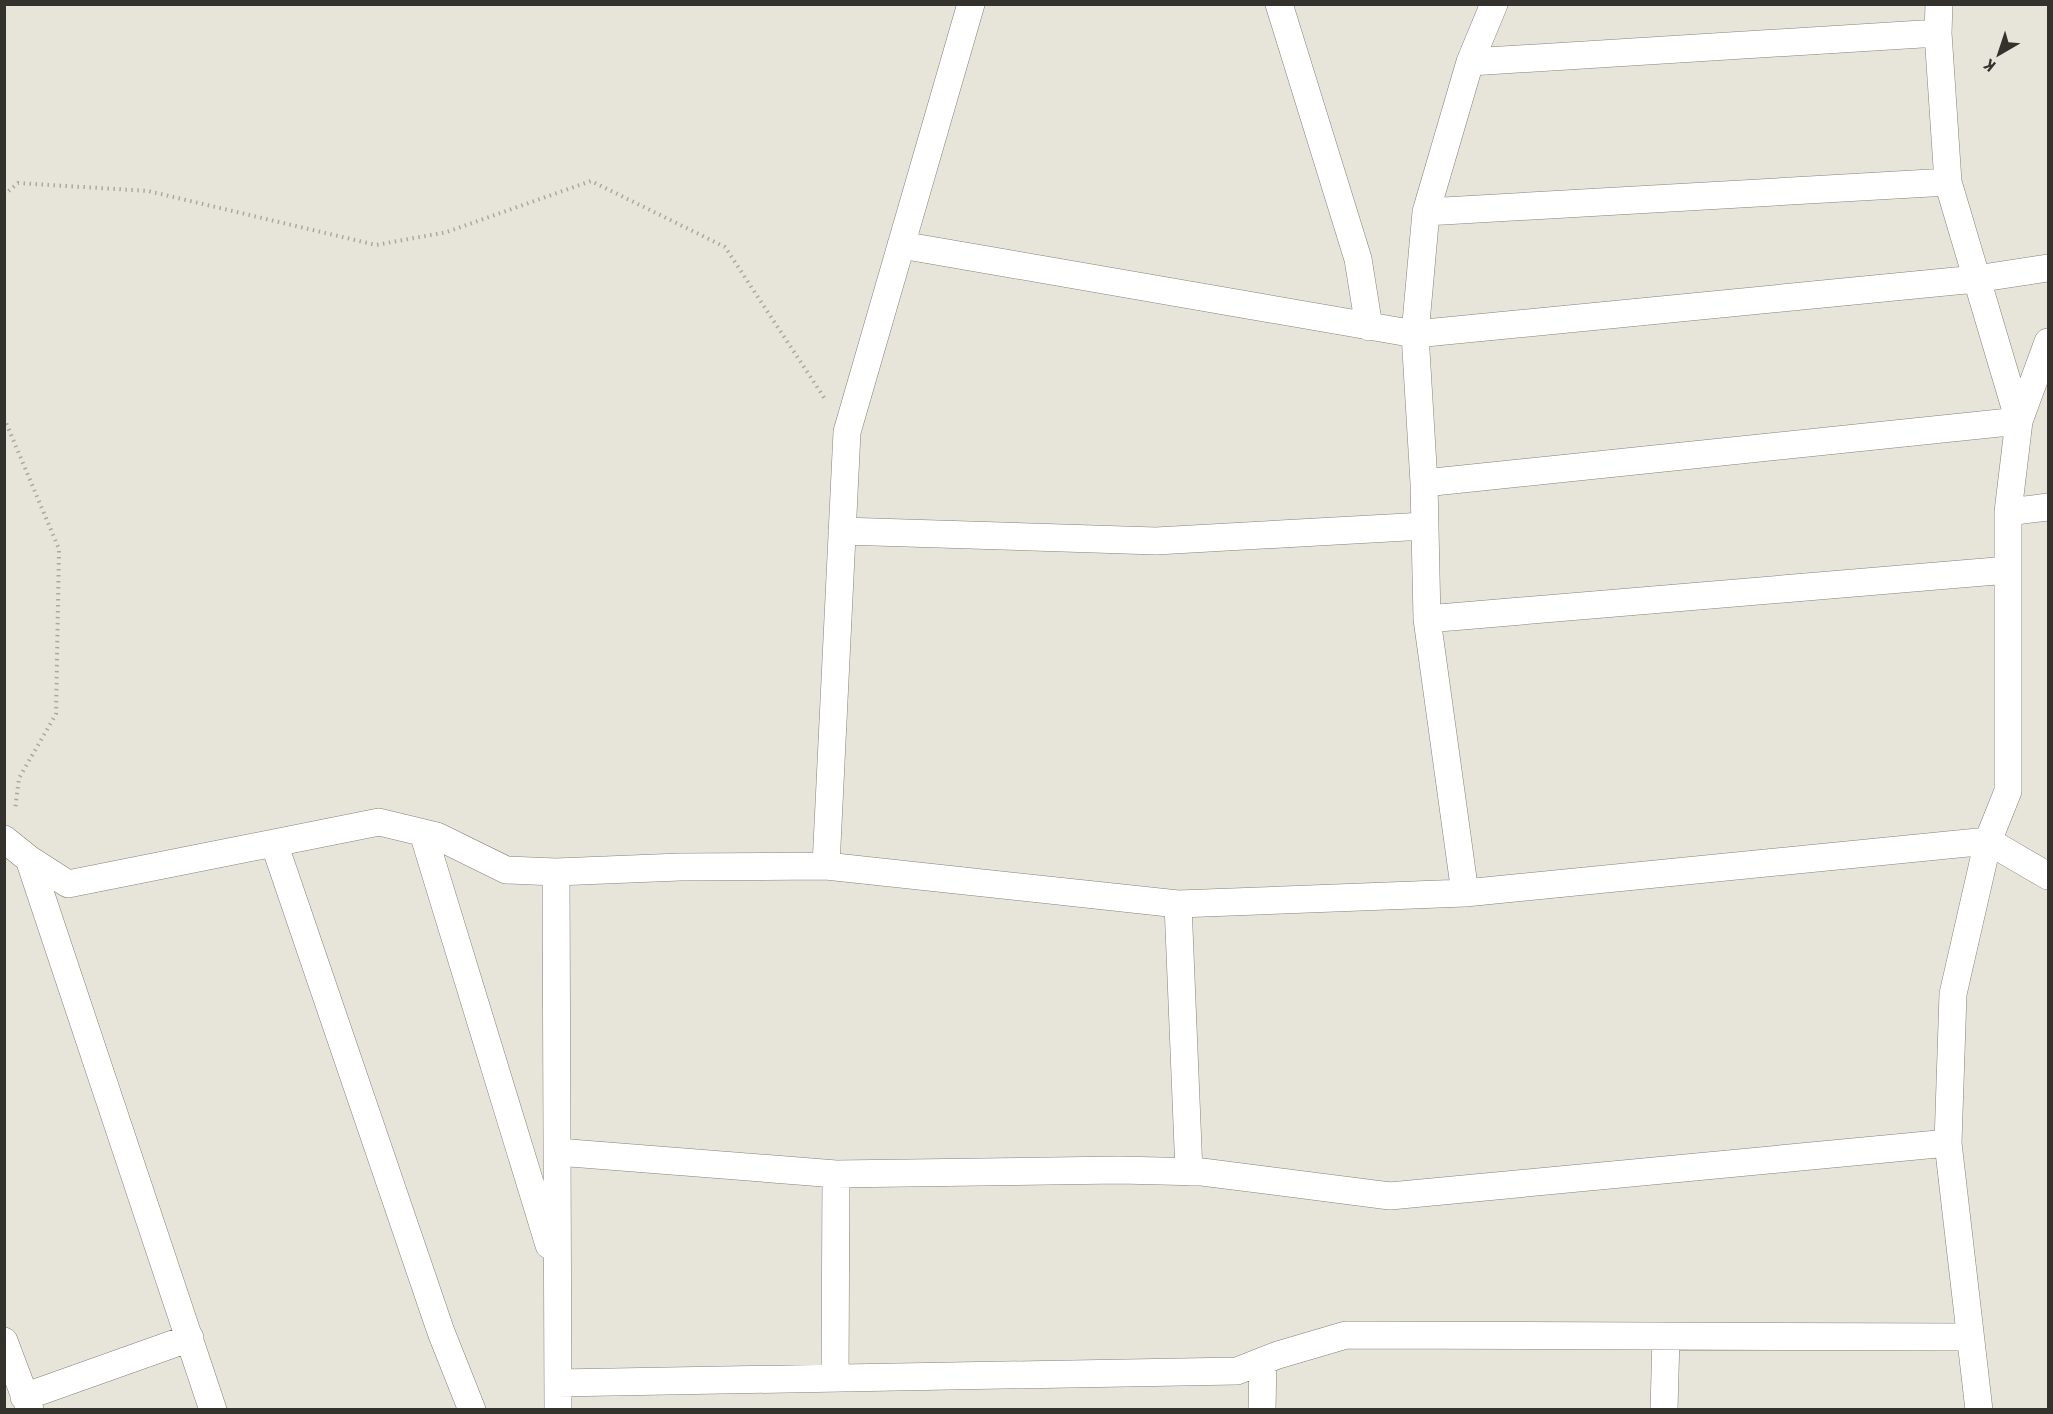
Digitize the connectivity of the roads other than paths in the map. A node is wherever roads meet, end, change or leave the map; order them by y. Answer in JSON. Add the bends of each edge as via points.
{"nodes":[{"id":1,"x":971,"y":4,"type":"edge"},
{"id":2,"x":1279,"y":4,"type":"edge"},
{"id":3,"x":1494,"y":4,"type":"edge"},
{"id":4,"x":1939,"y":4,"type":"edge"},
{"id":5,"x":1938,"y":33,"type":"junction"},
{"id":6,"x":1470,"y":62,"type":"junction"},
{"id":7,"x":1948,"y":182,"type":"junction"},
{"id":8,"x":1426,"y":212,"type":"junction"},
{"id":9,"x":901,"y":245,"type":"junction"},
{"id":10,"x":2049,"y":268,"type":"edge"},
{"id":11,"x":1977,"y":279,"type":"junction"},
{"id":12,"x":1369,"y":327,"type":"junction"},
{"id":13,"x":1415,"y":334,"type":"junction"},
{"id":14,"x":2049,"y":342,"type":"edge"},
{"id":15,"x":2019,"y":422,"type":"junction"},
{"id":16,"x":1424,"y":483,"type":"junction"},
{"id":17,"x":2049,"y":507,"type":"edge"},
{"id":18,"x":2008,"y":512,"type":"junction"},
{"id":19,"x":1425,"y":526,"type":"junction"},
{"id":20,"x":842,"y":531,"type":"junction"},
{"id":21,"x":2008,"y":570,"type":"junction"},
{"id":22,"x":1427,"y":619,"type":"junction"},
{"id":23,"x":423,"y":833,"type":"junction"},
{"id":24,"x":1988,"y":841,"type":"junction"},
{"id":25,"x":274,"y":843,"type":"junction"},
{"id":26,"x":15,"y":847,"type":"edge"},
{"id":27,"x":826,"y":866,"type":"junction"},
{"id":28,"x":556,"y":872,"type":"junction"},
{"id":29,"x":2049,"y":876,"type":"edge"},
{"id":30,"x":1465,"y":893,"type":"junction"},
{"id":31,"x":1178,"y":904,"type":"junction"},
{"id":32,"x":1948,"y":1143,"type":"junction"},
{"id":33,"x":557,"y":1152,"type":"junction"},
{"id":34,"x":1190,"y":1172,"type":"junction"},
{"id":35,"x":836,"y":1173,"type":"junction"},
{"id":36,"x":557,"y":1270,"type":"junction"},
{"id":37,"x":1665,"y":1337,"type":"junction"},
{"id":38,"x":190,"y":1338,"type":"junction"},
{"id":39,"x":1968,"y":1338,"type":"junction"},
{"id":40,"x":4,"y":1341,"type":"edge"},
{"id":41,"x":1263,"y":1361,"type":"junction"},
{"id":42,"x":835,"y":1378,"type":"junction"},
{"id":43,"x":558,"y":1383,"type":"junction"},
{"id":44,"x":27,"y":1403,"type":"edge"},
{"id":45,"x":213,"y":1410,"type":"edge"},
{"id":46,"x":472,"y":1410,"type":"edge"},
{"id":47,"x":558,"y":1410,"type":"edge"},
{"id":48,"x":1262,"y":1410,"type":"edge"},
{"id":49,"x":1665,"y":1410,"type":"edge"},
{"id":50,"x":1979,"y":1410,"type":"edge"}],
"edges":[{"from":1,"to":9,"type":"street"},
{"from":2,"to":12,"type":"street","via":[[1358,259]]},
{"from":3,"to":6,"type":"street"},
{"from":4,"to":5,"type":"street"},
{"from":5,"to":6,"type":"street"},
{"from":5,"to":7,"type":"street"},
{"from":6,"to":8,"type":"street"},
{"from":7,"to":8,"type":"street"},
{"from":7,"to":11,"type":"street"},
{"from":8,"to":13,"type":"street"},
{"from":9,"to":12,"type":"street"},
{"from":9,"to":20,"type":"street","via":[[847,432]]},
{"from":10,"to":11,"type":"street"},
{"from":11,"to":13,"type":"street"},
{"from":11,"to":15,"type":"street"},
{"from":12,"to":13,"type":"street"},
{"from":13,"to":16,"type":"street"},
{"from":14,"to":15,"type":"street"},
{"from":15,"to":16,"type":"street"},
{"from":15,"to":18,"type":"street"},
{"from":16,"to":19,"type":"street"},
{"from":17,"to":18,"type":"street"},
{"from":18,"to":21,"type":"street"},
{"from":19,"to":20,"type":"street","via":[[1156,541]]},
{"from":19,"to":22,"type":"street"},
{"from":20,"to":27,"type":"street"},
{"from":21,"to":22,"type":"street"},
{"from":21,"to":24,"type":"street","via":[[2008,791]]},
{"from":22,"to":30,"type":"street"},
{"from":23,"to":25,"type":"street","via":[[379,822]]},
{"from":23,"to":28,"type":"street","via":[[506,870]]},
{"from":23,"to":36,"type":"street"},
{"from":24,"to":29,"type":"street"},
{"from":24,"to":30,"type":"street"},
{"from":24,"to":32,"type":"street","via":[[1953,994]]},
{"from":25,"to":26,"type":"street","via":[[68,884]]},
{"from":25,"to":46,"type":"street","via":[[441,1332]]},
{"from":26,"to":38,"type":"street"},
{"from":27,"to":28,"type":"street"},
{"from":27,"to":31,"type":"street"},
{"from":28,"to":33,"type":"street"},
{"from":30,"to":31,"type":"street"},
{"from":31,"to":34,"type":"street"},
{"from":32,"to":34,"type":"street","via":[[1390,1196]]},
{"from":32,"to":39,"type":"street"},
{"from":33,"to":35,"type":"street"},
{"from":33,"to":36,"type":"street"},
{"from":34,"to":35,"type":"street"},
{"from":35,"to":42,"type":"street"},
{"from":36,"to":43,"type":"street"},
{"from":37,"to":39,"type":"street"},
{"from":37,"to":41,"type":"street","via":[[1347,1335]]},
{"from":37,"to":49,"type":"street"},
{"from":38,"to":44,"type":"street"},
{"from":38,"to":45,"type":"street"},
{"from":39,"to":50,"type":"street"},
{"from":40,"to":44,"type":"street"},
{"from":41,"to":42,"type":"street","via":[[1237,1371]]},
{"from":41,"to":48,"type":"street"},
{"from":42,"to":43,"type":"street"},
{"from":43,"to":47,"type":"street"}]}
